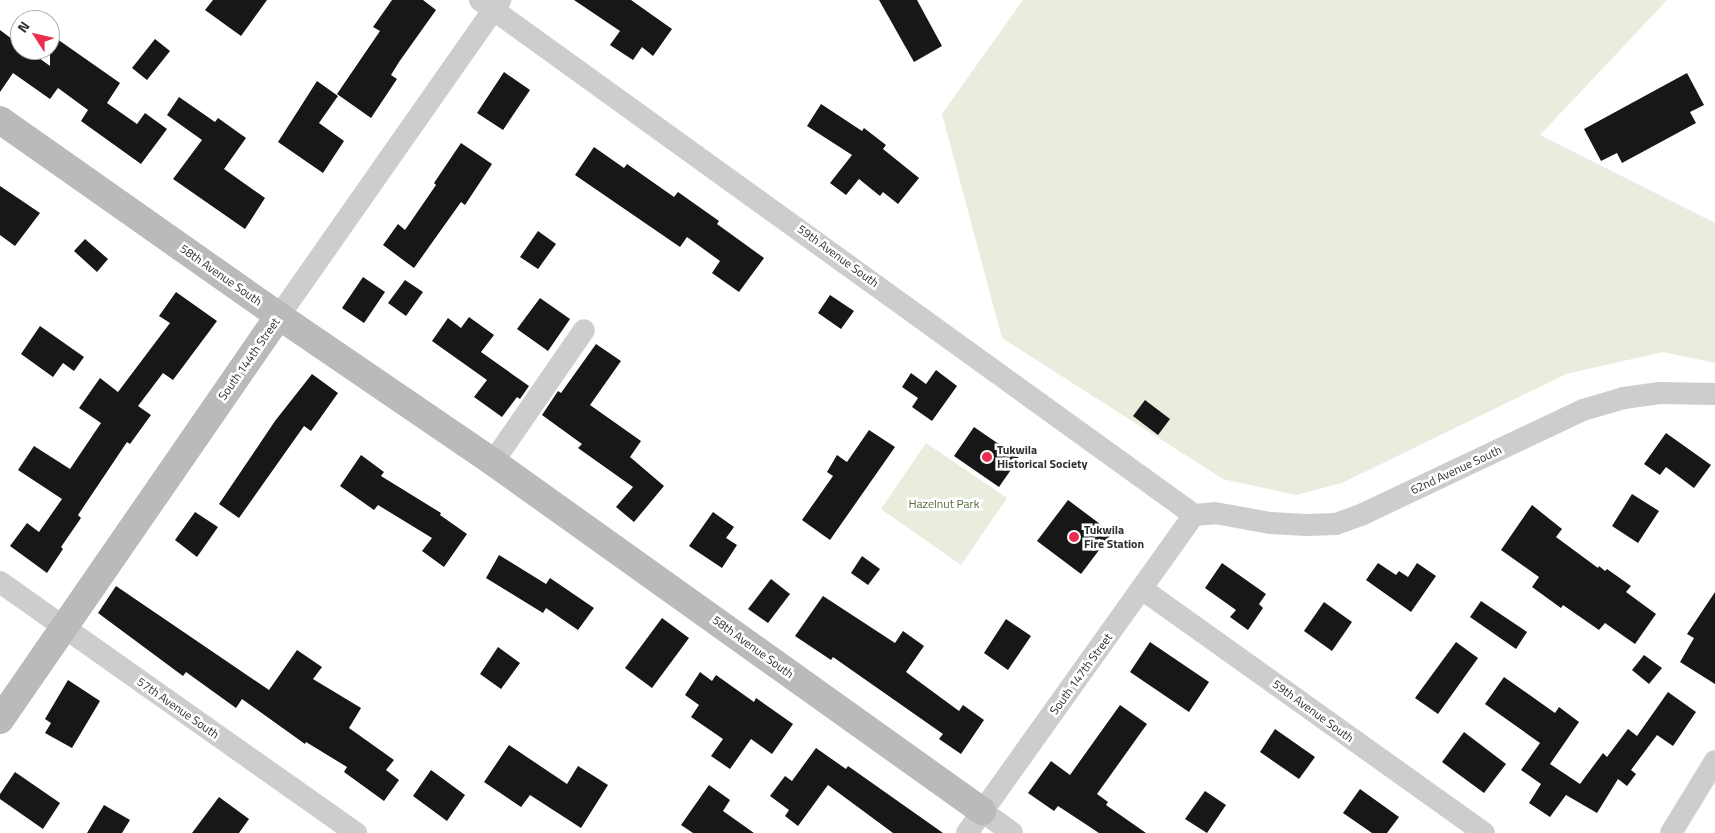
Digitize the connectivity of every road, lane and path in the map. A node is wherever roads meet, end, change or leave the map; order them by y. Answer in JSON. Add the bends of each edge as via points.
{"nodes":[{"id":1,"x":491,"y":3,"type":"edge"},
{"id":2,"x":0,"y":120,"type":"edge"},
{"id":3,"x":279,"y":316,"type":"junction"},
{"id":4,"x":584,"y":330,"type":"dead end"},
{"id":5,"x":1715,"y":394,"type":"edge"},
{"id":6,"x":493,"y":462,"type":"junction"},
{"id":7,"x":1194,"y":514,"type":"junction"},
{"id":8,"x":0,"y":582,"type":"edge"},
{"id":9,"x":1142,"y":589,"type":"junction"},
{"id":10,"x":65,"y":628,"type":"junction"},
{"id":11,"x":0,"y":720,"type":"edge"},
{"id":12,"x":1715,"y":761,"type":"edge"},
{"id":13,"x":974,"y":822,"type":"edge"},
{"id":14,"x":356,"y":833,"type":"edge"},
{"id":15,"x":1012,"y":833,"type":"edge"},
{"id":16,"x":1484,"y":833,"type":"edge"},
{"id":17,"x":1672,"y":833,"type":"edge"}],
"edges":[{"from":1,"to":3,"type":"street","name":"South 144th Street"},
{"from":1,"to":7,"type":"street","name":"59th Avenue South"},
{"from":2,"to":3,"type":"street","name":"58th Avenue South"},
{"from":3,"to":6,"type":"street","name":"58th Avenue South"},
{"from":3,"to":10,"type":"street","name":"South 144th Street"},
{"from":4,"to":6,"type":"street"},
{"from":5,"to":7,"type":"street","name":"62nd Avenue South","via":[[1624,398],[1583,410],[1336,524],[1307,526],[1215,513]]},
{"from":6,"to":13,"type":"street","name":"58th Avenue South"},
{"from":7,"to":9,"type":"street","name":"South 147th Street"},
{"from":8,"to":10,"type":"street","name":"57th Avenue South"},
{"from":9,"to":13,"type":"street","name":"South 147th Street"},
{"from":9,"to":16,"type":"street","name":"59th Avenue South"},
{"from":10,"to":11,"type":"street","name":"South 144th Street"},
{"from":10,"to":14,"type":"street","name":"57th Avenue South"},
{"from":12,"to":17,"type":"street"},
{"from":13,"to":15,"type":"street","name":"58th Avenue South"}]}
